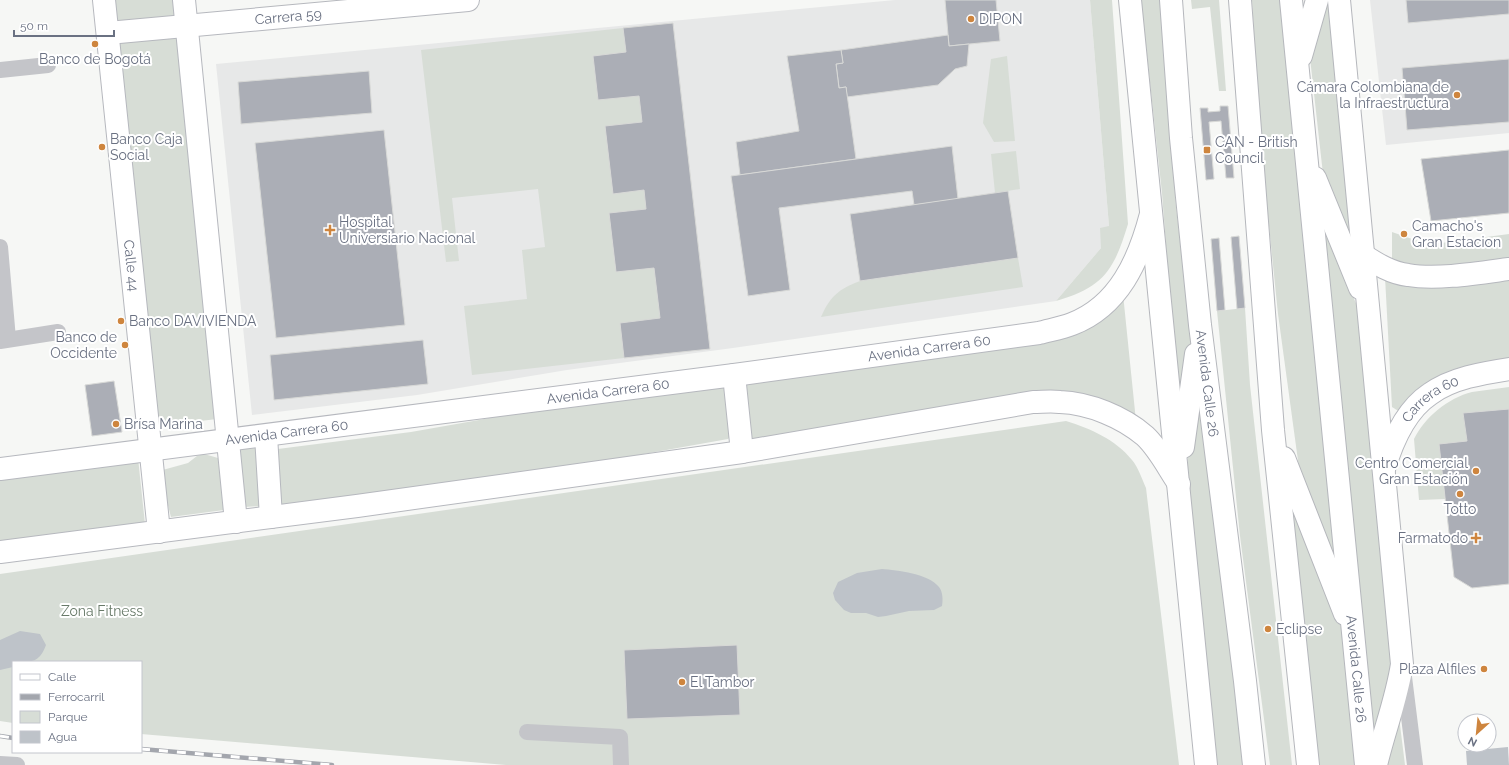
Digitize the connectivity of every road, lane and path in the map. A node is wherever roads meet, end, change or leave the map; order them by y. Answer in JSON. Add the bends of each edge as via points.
{"nodes":[{"id":1,"x":104,"y":0,"type":"edge"},
{"id":2,"x":184,"y":0,"type":"edge"},
{"id":3,"x":468,"y":0,"type":"edge"},
{"id":4,"x":1130,"y":0,"type":"edge"},
{"id":5,"x":1171,"y":0,"type":"edge"},
{"id":6,"x":1240,"y":0,"type":"edge"},
{"id":7,"x":1291,"y":0,"type":"edge"},
{"id":8,"x":1317,"y":0,"type":"edge"},
{"id":9,"x":1338,"y":0,"type":"edge"},
{"id":10,"x":186,"y":26,"type":"junction"},
{"id":11,"x":108,"y":33,"type":"junction"},
{"id":12,"x":48,"y":66,"type":"dead end"},
{"id":13,"x":1298,"y":67,"type":"junction"},
{"id":14,"x":0,"y":70,"type":"edge"},
{"id":15,"x":1306,"y":155,"type":"junction"},
{"id":16,"x":1152,"y":211,"type":"junction"},
{"id":17,"x":0,"y":247,"type":"edge"},
{"id":18,"x":1363,"y":255,"type":"junction"},
{"id":19,"x":1509,"y":269,"type":"edge"},
{"id":20,"x":1369,"y":310,"type":"junction"},
{"id":21,"x":1200,"y":325,"type":"junction"},
{"id":22,"x":58,"y":332,"type":"dead end"},
{"id":23,"x":4,"y":340,"type":"edge"},
{"id":24,"x":1509,"y":369,"type":"edge"},
{"id":25,"x":734,"y":375,"type":"junction"},
{"id":26,"x":1273,"y":430,"type":"junction"},
{"id":27,"x":266,"y":436,"type":"junction"},
{"id":28,"x":227,"y":440,"type":"junction"},
{"id":29,"x":151,"y":449,"type":"junction"},
{"id":30,"x":742,"y":452,"type":"junction"},
{"id":31,"x":0,"y":469,"type":"edge"},
{"id":32,"x":1384,"y":469,"type":"junction"},
{"id":33,"x":1178,"y":484,"type":"junction"},
{"id":34,"x":271,"y":517,"type":"junction"},
{"id":35,"x":236,"y":522,"type":"junction"},
{"id":36,"x":159,"y":532,"type":"junction"},
{"id":37,"x":0,"y":552,"type":"edge"},
{"id":38,"x":1355,"y":640,"type":"junction"},
{"id":39,"x":1402,"y":664,"type":"junction"},
{"id":40,"x":527,"y":732,"type":"dead end"},
{"id":41,"x":0,"y":764,"type":"edge"},
{"id":42,"x":17,"y":765,"type":"edge"},
{"id":43,"x":621,"y":765,"type":"edge"},
{"id":44,"x":1206,"y":765,"type":"edge"},
{"id":45,"x":1254,"y":765,"type":"edge"},
{"id":46,"x":1308,"y":765,"type":"edge"},
{"id":47,"x":1366,"y":765,"type":"edge"},
{"id":48,"x":1376,"y":765,"type":"edge"},
{"id":49,"x":1415,"y":765,"type":"edge"}],
"edges":[{"from":1,"to":11,"type":"main road","name":"Calle 44"},
{"from":2,"to":10,"type":"main road"},
{"from":3,"to":10,"type":"main road","name":"Carrera 59"},
{"from":4,"to":16,"type":"main road"},
{"from":5,"to":21,"type":"main road","name":"Avenida Calle 26","via":[[1181,138]]},
{"from":6,"to":26,"type":"main road"},
{"from":7,"to":13,"type":"main road","name":"Avenida Calle 26"},
{"from":8,"to":13,"type":"main road"},
{"from":9,"to":18,"type":"main road"},
{"from":10,"to":11,"type":"main road","name":"Carrera 59"},
{"from":10,"to":28,"type":"main road"},
{"from":11,"to":29,"type":"main road","name":"Calle 44"},
{"from":12,"to":14,"type":"street"},
{"from":13,"to":15,"type":"main road","name":"Avenida Calle 26"},
{"from":15,"to":20,"type":"main road"},
{"from":15,"to":38,"type":"main road","name":"Avenida Calle 26"},
{"from":16,"to":25,"type":"main road","name":"Avenida Carrera 60","via":[[1134,265],[1121,287],[1102,307],[1072,324],[1032,334]]},
{"from":16,"to":33,"type":"main road"},
{"from":17,"to":23,"type":"street"},
{"from":18,"to":19,"type":"main road","via":[[1391,271],[1407,275],[1473,274]]},
{"from":18,"to":20,"type":"main road"},
{"from":20,"to":32,"type":"main road"},
{"from":21,"to":33,"type":"main road"},
{"from":21,"to":45,"type":"main road","name":"Avenida Calle 26","via":[[1246,681]]},
{"from":22,"to":23,"type":"street"},
{"from":24,"to":32,"type":"main road","name":"Carrera 60","via":[[1453,382],[1430,393],[1406,420],[1387,456]]},
{"from":25,"to":27,"type":"main road","name":"Avenida Carrera 60"},
{"from":25,"to":30,"type":"main road"},
{"from":26,"to":38,"type":"main road"},
{"from":26,"to":46,"type":"main road"},
{"from":27,"to":28,"type":"main road","name":"Avenida Carrera 60"},
{"from":27,"to":34,"type":"main road"},
{"from":28,"to":29,"type":"main road","name":"Avenida Carrera 60"},
{"from":28,"to":35,"type":"main road"},
{"from":29,"to":31,"type":"main road","name":"Avenida Carrera 60"},
{"from":29,"to":36,"type":"main road","name":"Calle 44"},
{"from":30,"to":33,"type":"main road","via":[[1032,402],[1062,402],[1105,412],[1126,422],[1145,436]]},
{"from":30,"to":34,"type":"main road"},
{"from":32,"to":39,"type":"main road"},
{"from":33,"to":44,"type":"main road"},
{"from":34,"to":35,"type":"main road"},
{"from":35,"to":36,"type":"main road"},
{"from":36,"to":37,"type":"main road"},
{"from":38,"to":47,"type":"main road","name":"Avenida Calle 26"},
{"from":39,"to":48,"type":"main road"},
{"from":39,"to":49,"type":"street"},
{"from":40,"to":43,"type":"street","via":[[620,737]]},
{"from":41,"to":42,"type":"street"}]}
